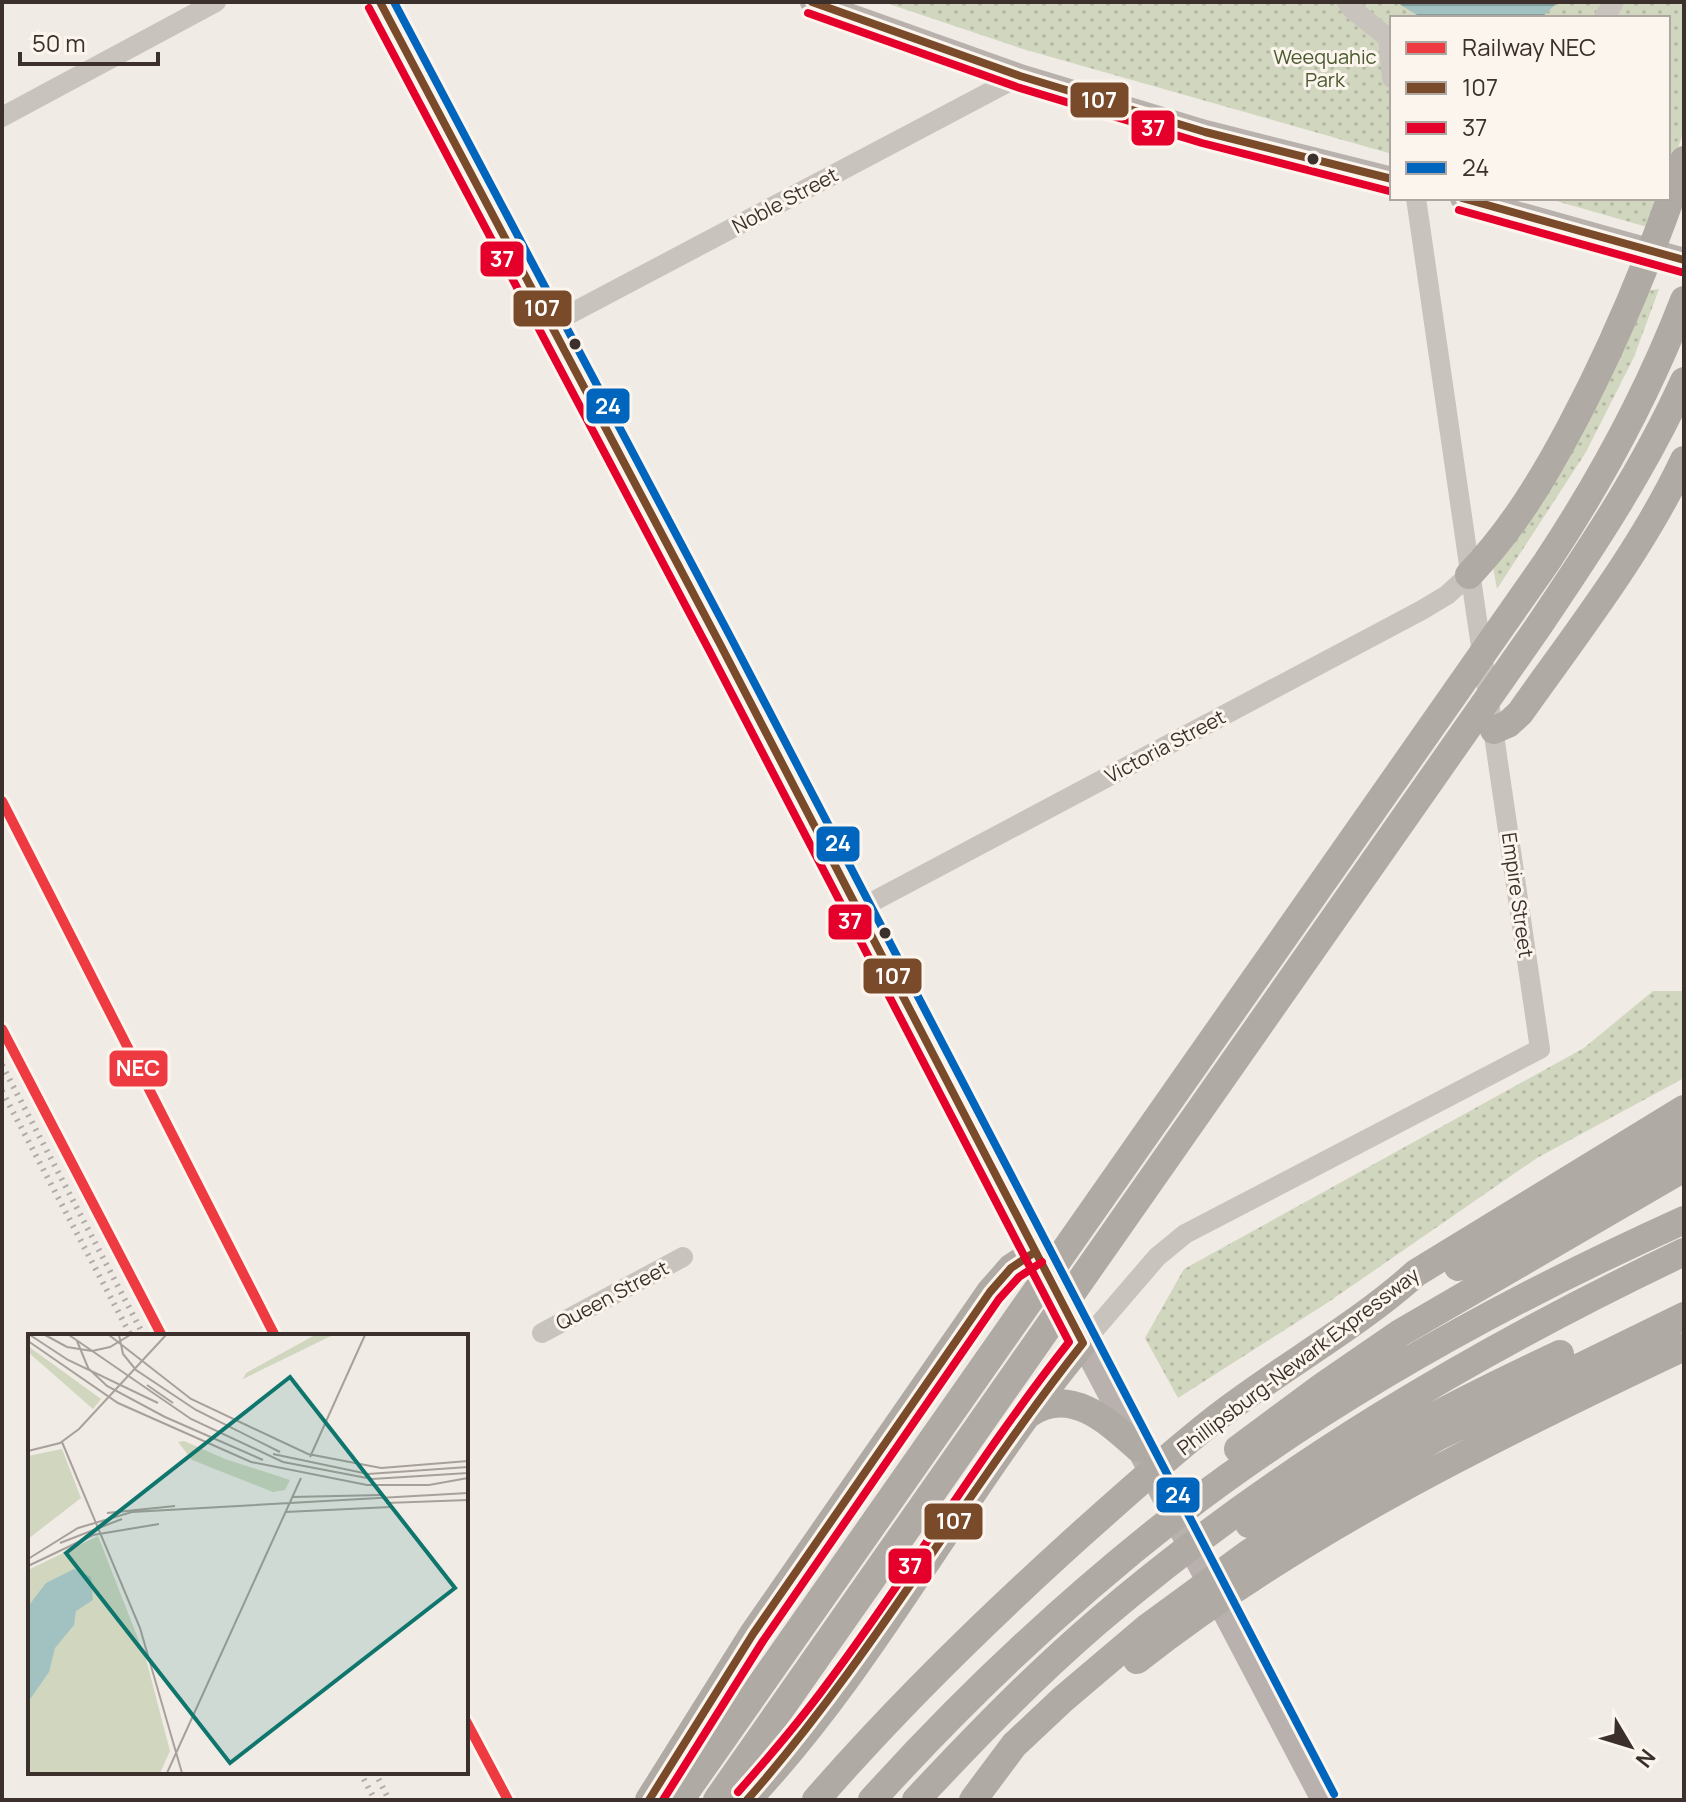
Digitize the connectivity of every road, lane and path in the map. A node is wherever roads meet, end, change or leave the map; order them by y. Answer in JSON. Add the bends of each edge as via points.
{"nodes":[{"id":1,"x":216,"y":2,"type":"edge"},
{"id":2,"x":380,"y":2,"type":"edge"},
{"id":3,"x":812,"y":2,"type":"edge"},
{"id":4,"x":1347,"y":2,"type":"edge"},
{"id":5,"x":1390,"y":39,"type":"edge"},
{"id":6,"x":1020,"y":76,"type":"junction"},
{"id":7,"x":2,"y":117,"type":"edge"},
{"id":8,"x":1684,"y":160,"type":"edge"},
{"id":9,"x":1390,"y":178,"type":"edge"},
{"id":10,"x":1416,"y":200,"type":"edge"},
{"id":11,"x":1469,"y":200,"type":"edge"},
{"id":12,"x":1684,"y":260,"type":"edge"},
{"id":13,"x":1681,"y":309,"type":"edge"},
{"id":14,"x":549,"y":325,"type":"junction"},
{"id":15,"x":1684,"y":381,"type":"edge"},
{"id":16,"x":1684,"y":460,"type":"edge"},
{"id":17,"x":1469,"y":575,"type":"junction"},
{"id":18,"x":1494,"y":730,"type":"junction"},
{"id":19,"x":857,"y":910,"type":"junction"},
{"id":20,"x":1684,"y":1109,"type":"edge"},
{"id":21,"x":1684,"y":1140,"type":"edge"},
{"id":22,"x":1684,"y":1168,"type":"edge"},
{"id":23,"x":1603,"y":1185,"type":"junction"},
{"id":24,"x":1684,"y":1219,"type":"edge"},
{"id":25,"x":1511,"y":1239,"type":"junction"},
{"id":26,"x":1035,"y":1252,"type":"junction"},
{"id":27,"x":1675,"y":1256,"type":"edge"},
{"id":28,"x":683,"y":1257,"type":"dead end"},
{"id":29,"x":1684,"y":1296,"type":"edge"},
{"id":30,"x":1684,"y":1316,"type":"edge"},
{"id":31,"x":542,"y":1333,"type":"dead end"},
{"id":32,"x":1083,"y":1343,"type":"junction"},
{"id":33,"x":1684,"y":1347,"type":"edge"},
{"id":34,"x":1029,"y":1414,"type":"junction"},
{"id":35,"x":1138,"y":1448,"type":"junction"},
{"id":36,"x":1236,"y":1462,"type":"junction"},
{"id":37,"x":1270,"y":1527,"type":"junction"},
{"id":38,"x":649,"y":1800,"type":"edge"},
{"id":39,"x":680,"y":1800,"type":"edge"},
{"id":40,"x":717,"y":1800,"type":"edge"},
{"id":41,"x":747,"y":1800,"type":"edge"},
{"id":42,"x":816,"y":1800,"type":"edge"},
{"id":43,"x":872,"y":1800,"type":"edge"},
{"id":44,"x":916,"y":1800,"type":"edge"},
{"id":45,"x":973,"y":1800,"type":"edge"},
{"id":46,"x":1323,"y":1800,"type":"edge"}],
"edges":[{"from":1,"to":7,"type":"street"},
{"from":2,"to":14,"type":"main road"},
{"from":3,"to":6,"type":"main road"},
{"from":4,"to":5,"type":"street"},
{"from":6,"to":9,"type":"main road","via":[[1205,132]]},
{"from":6,"to":14,"type":"street","name":"Noble Street"},
{"from":8,"to":17,"type":"highway","via":[[1592,385],[1541,480],[1507,532]]},
{"from":10,"to":17,"type":"street","name":"Empire Street"},
{"from":11,"to":12,"type":"main road"},
{"from":13,"to":39,"type":"highway","via":[[1603,473],[1517,605]]},
{"from":14,"to":19,"type":"main road"},
{"from":15,"to":40,"type":"highway","via":[[1611,519],[1520,654]]},
{"from":16,"to":18,"type":"highway","via":[[1621,571],[1520,713]]},
{"from":17,"to":18,"type":"street","name":"Empire Street"},
{"from":17,"to":19,"type":"street","name":"Victoria Street","via":[[1422,610]]},
{"from":18,"to":32,"type":"street","name":"Empire Street","via":[[1540,1049],[1185,1234],[1157,1257]]},
{"from":19,"to":26,"type":"main road"},
{"from":20,"to":23,"type":"highway"},
{"from":21,"to":23,"type":"highway"},
{"from":22,"to":23,"type":"highway"},
{"from":23,"to":25,"type":"highway"},
{"from":23,"to":25,"type":"highway"},
{"from":24,"to":36,"type":"highway","via":[[1550,1285]]},
{"from":25,"to":36,"type":"highway"},
{"from":25,"to":42,"type":"highway","name":"Phillipsburg-Newark Expressway","via":[[1423,1287],[1387,1299],[1216,1419],[992,1617]]},
{"from":26,"to":32,"type":"main road"},
{"from":26,"to":38,"type":"highway","via":[[999,1280],[753,1634]]},
{"from":27,"to":37,"type":"highway","via":[[1414,1394]]},
{"from":28,"to":31,"type":"street","name":"Queen Street"},
{"from":29,"to":37,"type":"highway","via":[[1420,1423]]},
{"from":30,"to":37,"type":"highway","via":[[1437,1437]]},
{"from":32,"to":34,"type":"highway"},
{"from":32,"to":35,"type":"main road"},
{"from":33,"to":37,"type":"highway","via":[[1452,1463]]},
{"from":34,"to":35,"type":"highway","via":[[1045,1404],[1072,1404],[1101,1417]]},
{"from":34,"to":41,"type":"highway","via":[[828,1704]]},
{"from":35,"to":46,"type":"main road"},
{"from":36,"to":43,"type":"highway","via":[[1001,1666]]},
{"from":37,"to":44,"type":"highway","via":[[1216,1547],[997,1716]]},
{"from":37,"to":45,"type":"highway","via":[[1102,1664],[1014,1745]]}]}
